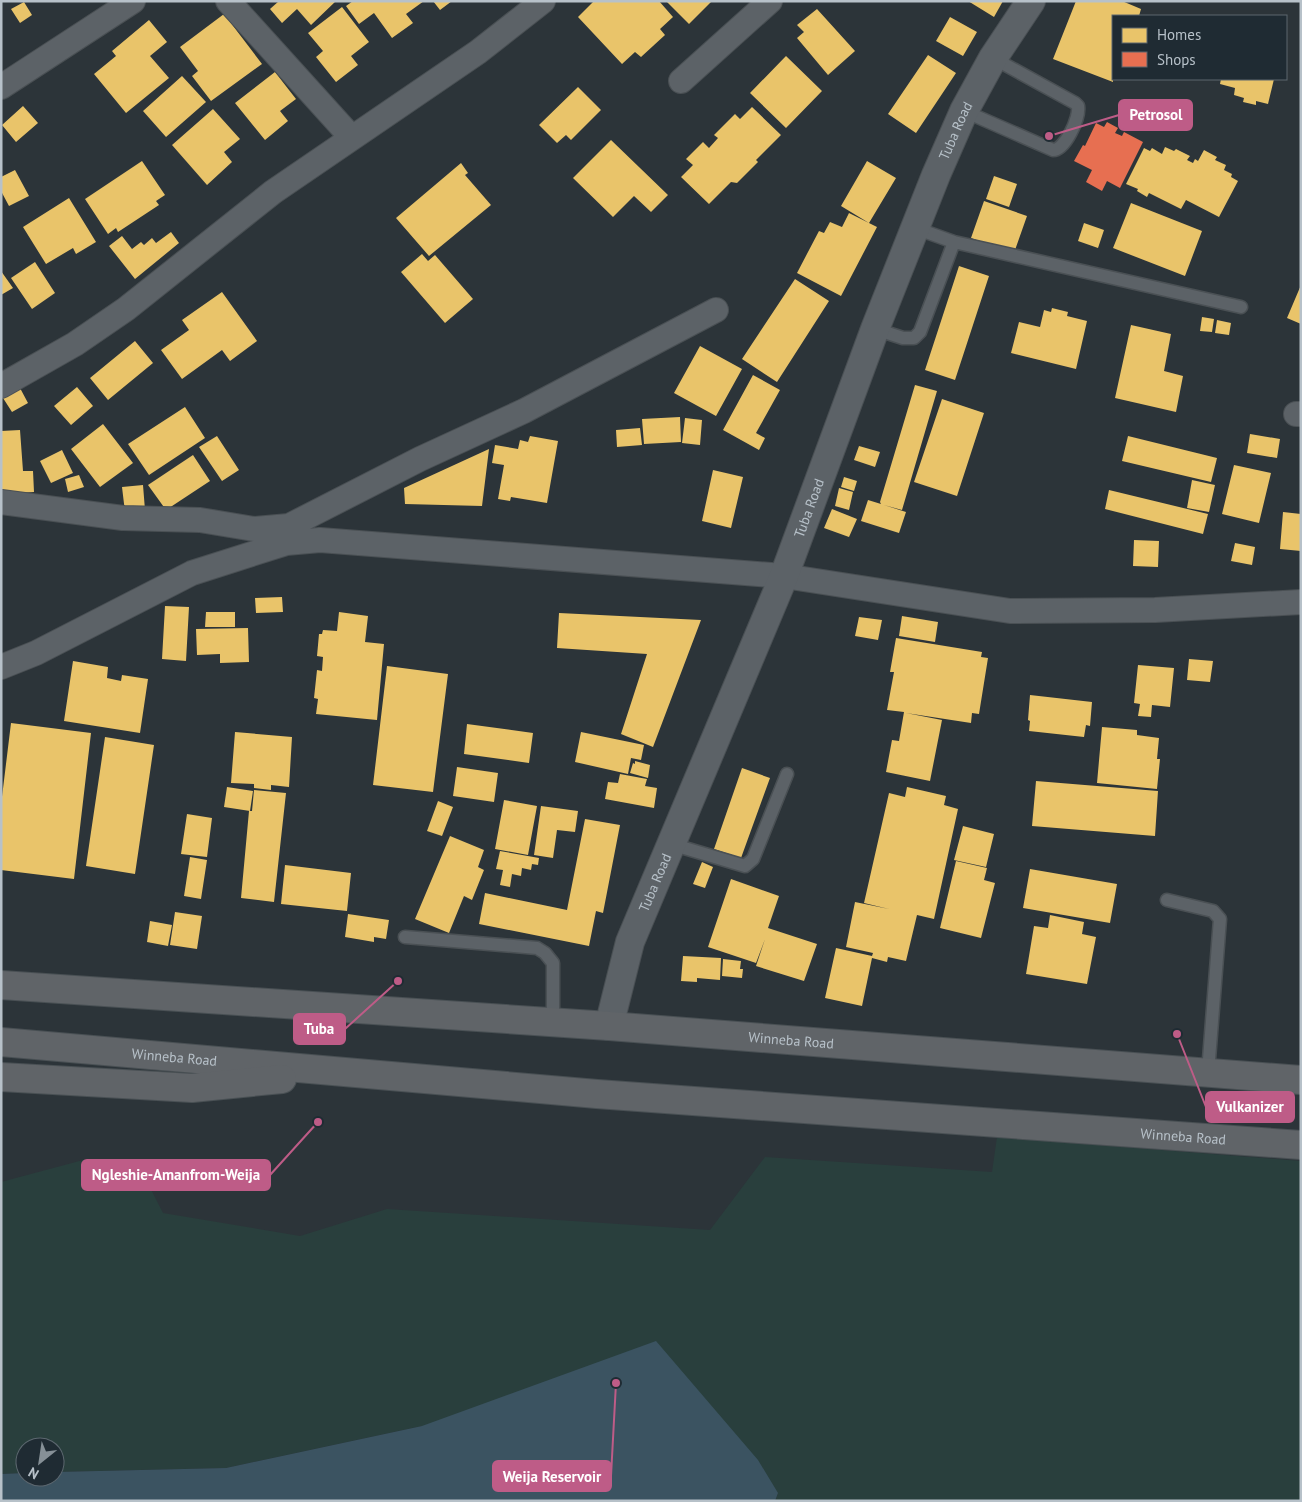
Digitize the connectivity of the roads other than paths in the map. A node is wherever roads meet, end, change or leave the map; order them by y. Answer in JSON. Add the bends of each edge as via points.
{"nodes":[{"id":1,"x":133,"y":1,"type":"edge"},
{"id":2,"x":228,"y":1,"type":"edge"},
{"id":3,"x":543,"y":1,"type":"edge"},
{"id":4,"x":770,"y":1,"type":"edge"},
{"id":5,"x":1031,"y":1,"type":"edge"},
{"id":6,"x":993,"y":58,"type":"junction"},
{"id":7,"x":681,"y":81,"type":"dead end"},
{"id":8,"x":1,"y":87,"type":"edge"},
{"id":9,"x":964,"y":111,"type":"junction"},
{"id":10,"x":352,"y":138,"type":"junction"},
{"id":11,"x":915,"y":228,"type":"junction"},
{"id":12,"x":954,"y":242,"type":"junction"},
{"id":13,"x":1241,"y":307,"type":"dead end"},
{"id":14,"x":716,"y":310,"type":"dead end"},
{"id":15,"x":875,"y":329,"type":"junction"},
{"id":16,"x":1,"y":386,"type":"edge"},
{"id":17,"x":1,"y":502,"type":"edge"},
{"id":18,"x":287,"y":535,"type":"junction"},
{"id":19,"x":784,"y":576,"type":"junction"},
{"id":20,"x":1301,"y":602,"type":"edge"},
{"id":21,"x":1,"y":667,"type":"edge"},
{"id":22,"x":787,"y":774,"type":"dead end"},
{"id":23,"x":671,"y":844,"type":"junction"},
{"id":24,"x":1167,"y":900,"type":"dead end"},
{"id":25,"x":405,"y":937,"type":"dead end"},
{"id":26,"x":1,"y":967,"type":"edge"},
{"id":27,"x":1,"y":985,"type":"edge"},
{"id":28,"x":1,"y":1002,"type":"edge"},
{"id":29,"x":282,"y":1004,"type":"junction"},
{"id":30,"x":553,"y":1022,"type":"junction"},
{"id":31,"x":609,"y":1026,"type":"junction"},
{"id":32,"x":1,"y":1042,"type":"edge"},
{"id":33,"x":1,"y":1058,"type":"edge"},
{"id":34,"x":348,"y":1072,"type":"junction"},
{"id":35,"x":1208,"y":1072,"type":"junction"},
{"id":36,"x":1,"y":1076,"type":"edge"},
{"id":37,"x":1301,"y":1080,"type":"edge"},
{"id":38,"x":1301,"y":1145,"type":"edge"}],
"edges":[{"from":1,"to":8,"type":"street"},
{"from":2,"to":10,"type":"street"},
{"from":3,"to":10,"type":"street","via":[[478,52]]},
{"from":4,"to":7,"type":"street"},
{"from":5,"to":6,"type":"street","name":"Tuba Road"},
{"from":6,"to":9,"type":"street","name":"Tuba Road"},
{"from":6,"to":9,"type":"lane","via":[[1078,106],[1077,117],[1064,144],[1053,150]]},
{"from":9,"to":11,"type":"street","name":"Tuba Road"},
{"from":10,"to":16,"type":"street","via":[[273,192],[126,309],[75,344]]},
{"from":11,"to":12,"type":"lane"},
{"from":11,"to":15,"type":"street","name":"Tuba Road"},
{"from":12,"to":13,"type":"lane"},
{"from":12,"to":15,"type":"lane","via":[[920,332],[914,338],[903,338]]},
{"from":14,"to":18,"type":"street","via":[[524,411],[420,459]]},
{"from":15,"to":19,"type":"street","name":"Tuba Road"},
{"from":17,"to":18,"type":"street","via":[[123,518],[200,520]]},
{"from":18,"to":19,"type":"street"},
{"from":18,"to":21,"type":"street","via":[[192,573],[36,653]]},
{"from":19,"to":20,"type":"street","via":[[1010,611],[1155,610]]},
{"from":19,"to":23,"type":"street","name":"Tuba Road"},
{"from":22,"to":23,"type":"lane","via":[[754,859],[745,866]]},
{"from":23,"to":31,"type":"street","name":"Tuba Road","via":[[630,942]]},
{"from":24,"to":35,"type":"lane","via":[[1212,911],[1220,919]]},
{"from":25,"to":30,"type":"lane","via":[[542,951],[553,963]]},
{"from":26,"to":29,"type":"highway","name":"Winneba Road","via":[[202,985]]},
{"from":27,"to":29,"type":"highway","name":"Winneba Road"},
{"from":28,"to":29,"type":"highway","name":"Winneba Road","via":[[199,1017]]},
{"from":29,"to":30,"type":"highway","name":"Winneba Road"},
{"from":30,"to":31,"type":"highway","name":"Winneba Road"},
{"from":31,"to":35,"type":"highway","name":"Winneba Road"},
{"from":32,"to":34,"type":"highway","name":"Winneba Road"},
{"from":33,"to":34,"type":"highway","name":"Winneba Road","via":[[207,1073]]},
{"from":34,"to":36,"type":"highway","name":"Winneba Road","via":[[192,1088]]},
{"from":34,"to":38,"type":"highway","name":"Winneba Road","via":[[597,1094]]},
{"from":35,"to":37,"type":"highway","name":"Winneba Road"}]}
